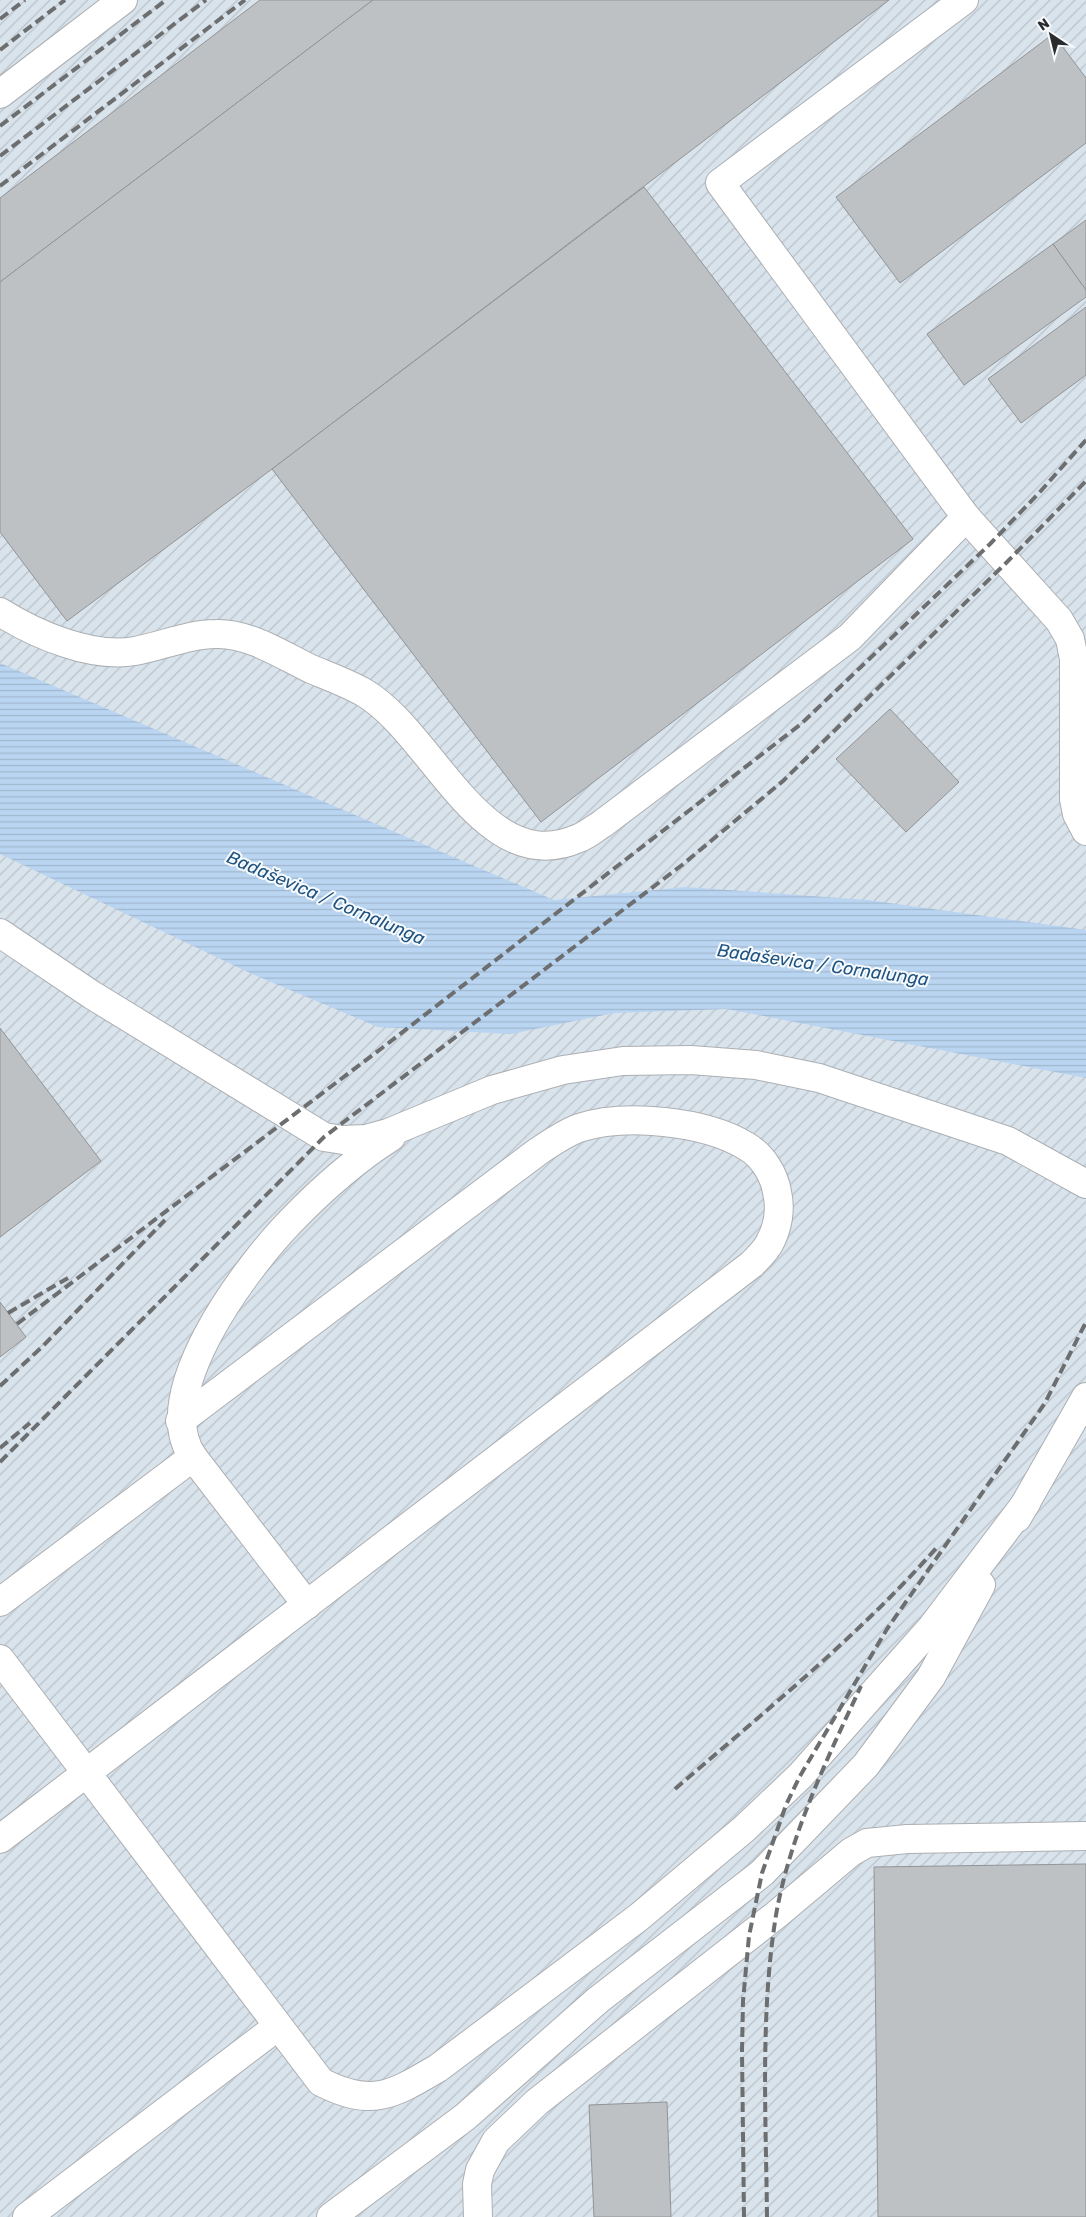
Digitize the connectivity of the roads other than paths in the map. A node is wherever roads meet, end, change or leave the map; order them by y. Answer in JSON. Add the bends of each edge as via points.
{"nodes":[{"id":1,"x":123,"y":0,"type":"edge"},
{"id":2,"x":964,"y":0,"type":"edge"},
{"id":3,"x":0,"y":94,"type":"edge"},
{"id":4,"x":966,"y":517,"type":"junction"},
{"id":5,"x":0,"y":612,"type":"edge"},
{"id":6,"x":1086,"y":831,"type":"edge"},
{"id":7,"x":0,"y":933,"type":"edge"},
{"id":8,"x":409,"y":1125,"type":"junction"},
{"id":9,"x":1047,"y":1162,"type":"junction"},
{"id":10,"x":1086,"y":1184,"type":"edge"},
{"id":11,"x":1086,"y":1196,"type":"edge"},
{"id":12,"x":1086,"y":1396,"type":"edge"},
{"id":13,"x":180,"y":1421,"type":"junction"},
{"id":14,"x":193,"y":1457,"type":"junction"},
{"id":15,"x":1026,"y":1503,"type":"junction"},
{"id":16,"x":0,"y":1602,"type":"edge"},
{"id":17,"x":307,"y":1605,"type":"junction"},
{"id":18,"x":0,"y":1659,"type":"edge"},
{"id":19,"x":86,"y":1774,"type":"junction"},
{"id":20,"x":1086,"y":1836,"type":"edge"},
{"id":21,"x":0,"y":1839,"type":"edge"},
{"id":22,"x":278,"y":2026,"type":"junction"},
{"id":23,"x":27,"y":2217,"type":"edge"},
{"id":24,"x":331,"y":2217,"type":"edge"},
{"id":25,"x":478,"y":2217,"type":"edge"}],
"edges":[{"from":1,"to":3,"type":"lane"},
{"from":2,"to":4,"type":"lane","via":[[720,184]]},
{"from":4,"to":5,"type":"lane","via":[[850,638],[602,824],[579,838],[554,846],[534,845],[505,836],[487,823],[411,734],[364,693],[242,636],[217,634],[134,651],[99,652],[24,627]]},
{"from":4,"to":6,"type":"lane","via":[[1058,620],[1070,639],[1074,659],[1074,799]]},
{"from":7,"to":8,"type":"lane","via":[[92,995],[324,1137],[344,1140],[366,1138]]},
{"from":8,"to":9,"type":"lane","via":[[492,1090],[563,1070],[623,1061],[691,1060],[756,1065],[818,1078],[1008,1141]]},
{"from":8,"to":13,"type":"lane","via":[[368,1152],[316,1196],[250,1269],[223,1309],[197,1358],[184,1389]]},
{"from":9,"to":10,"type":"lane"},
{"from":9,"to":11,"type":"lane"},
{"from":12,"to":15,"type":"lane"},
{"from":13,"to":14,"type":"lane","via":[[182,1438]]},
{"from":13,"to":17,"type":"lane","via":[[536,1153],[579,1128],[644,1120],[674,1124],[728,1136],[748,1146],[763,1161],[775,1182],[779,1202],[777,1224],[769,1244],[752,1264]]},
{"from":14,"to":16,"type":"lane"},
{"from":14,"to":17,"type":"lane"},
{"from":15,"to":22,"type":"lane","via":[[932,1627],[793,1783],[744,1829],[638,1917],[438,2068],[386,2095],[363,2097],[340,2092],[321,2082]]},
{"from":15,"to":24,"type":"lane","via":[[931,1677],[866,1765],[795,1841],[762,1873],[598,2000],[465,2118]]},
{"from":17,"to":19,"type":"lane"},
{"from":18,"to":19,"type":"lane"},
{"from":19,"to":21,"type":"lane"},
{"from":19,"to":22,"type":"lane"},
{"from":20,"to":25,"type":"lane","via":[[907,1838],[867,1843],[851,1852],[776,1915],[537,2102],[496,2141],[480,2170]]},
{"from":22,"to":23,"type":"lane"}]}
